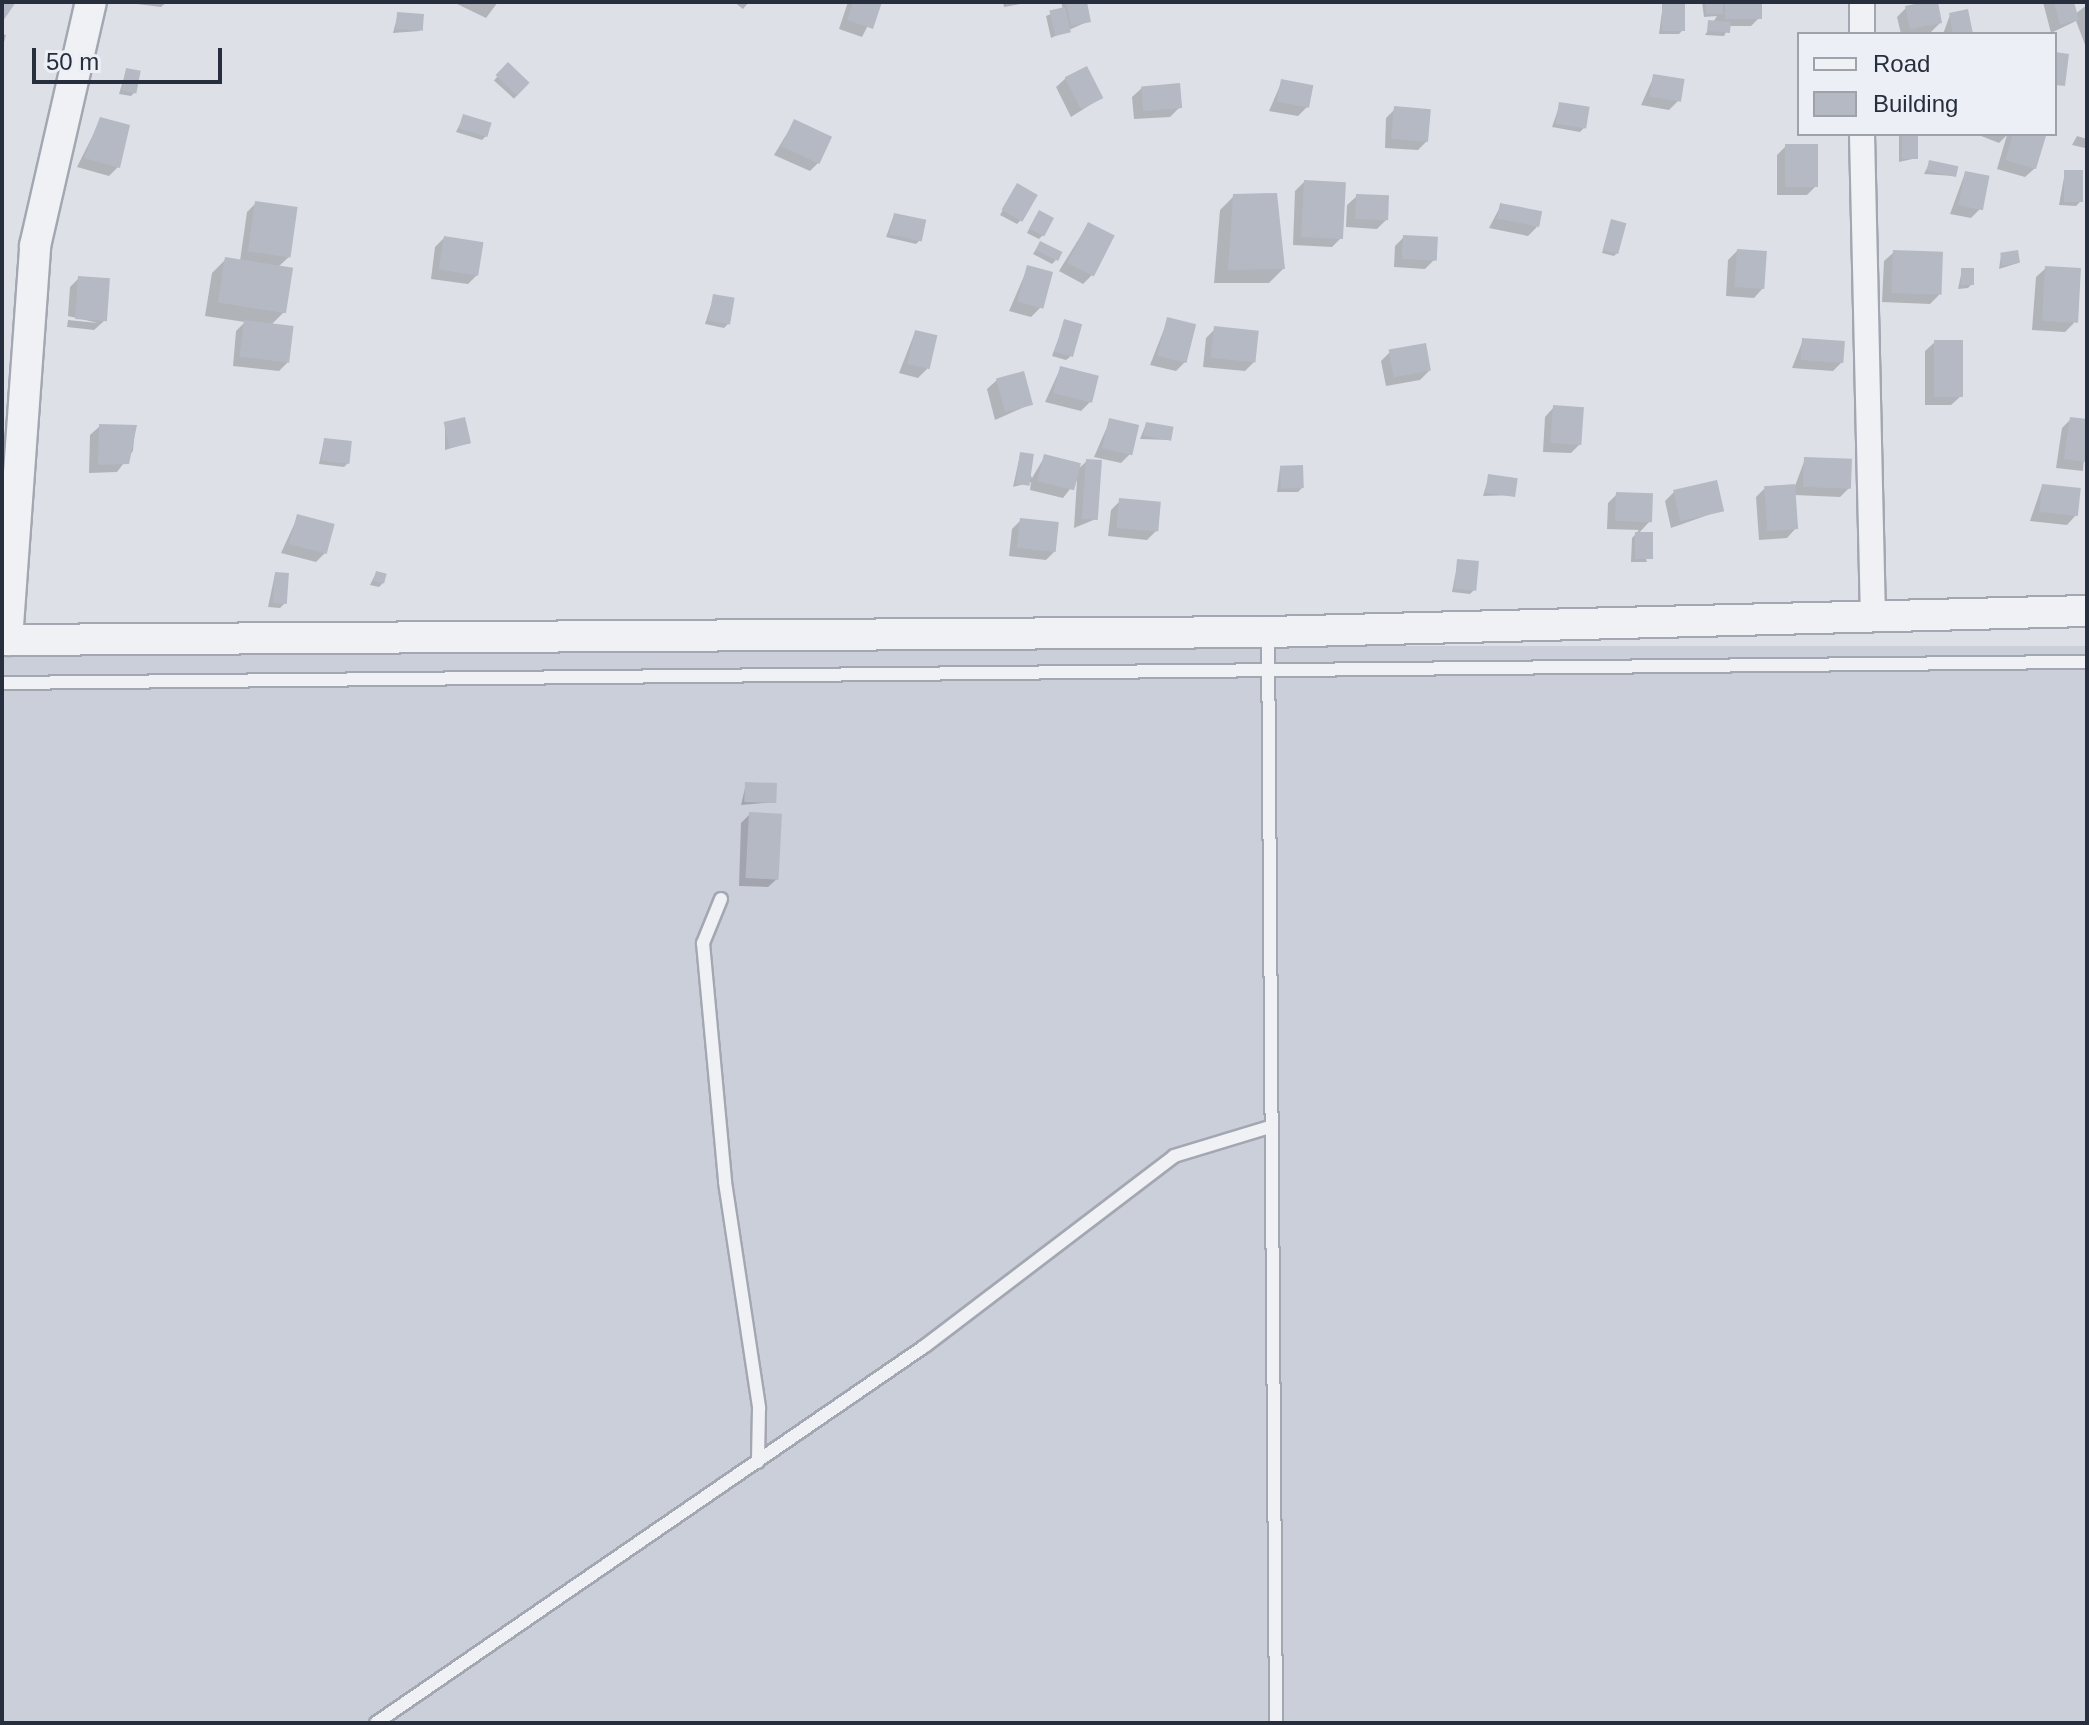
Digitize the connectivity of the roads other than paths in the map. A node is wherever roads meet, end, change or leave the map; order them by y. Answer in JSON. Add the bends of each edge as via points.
{"nodes":[{"id":1,"x":91,"y":2,"type":"edge"},
{"id":2,"x":1862,"y":2,"type":"edge"},
{"id":3,"x":1862,"y":32,"type":"edge"},
{"id":4,"x":1862,"y":136,"type":"edge"},
{"id":5,"x":2087,"y":611,"type":"edge"},
{"id":6,"x":1873,"y":614,"type":"junction"},
{"id":7,"x":1268,"y":632,"type":"junction"},
{"id":8,"x":5,"y":640,"type":"edge"},
{"id":9,"x":2087,"y":662,"type":"edge"},
{"id":10,"x":1269,"y":672,"type":"junction"},
{"id":11,"x":2,"y":683,"type":"edge"},
{"id":12,"x":721,"y":899,"type":"dead end"},
{"id":13,"x":1270,"y":1127,"type":"junction"},
{"id":14,"x":758,"y":1462,"type":"junction"},
{"id":15,"x":376,"y":1723,"type":"edge"},
{"id":16,"x":1276,"y":1723,"type":"edge"}],
"edges":[{"from":1,"to":8,"type":"street","via":[[35,246]]},
{"from":2,"to":3,"type":"street"},
{"from":4,"to":6,"type":"street"},
{"from":5,"to":6,"type":"street"},
{"from":6,"to":7,"type":"street"},
{"from":7,"to":8,"type":"street"},
{"from":7,"to":10,"type":"lane"},
{"from":9,"to":10,"type":"lane"},
{"from":10,"to":11,"type":"lane"},
{"from":10,"to":13,"type":"lane"},
{"from":12,"to":14,"type":"lane","via":[[703,943],[725,1182],[759,1408]]},
{"from":13,"to":14,"type":"lane","via":[[1174,1156]]},
{"from":13,"to":16,"type":"lane"},
{"from":14,"to":15,"type":"lane"}]}
